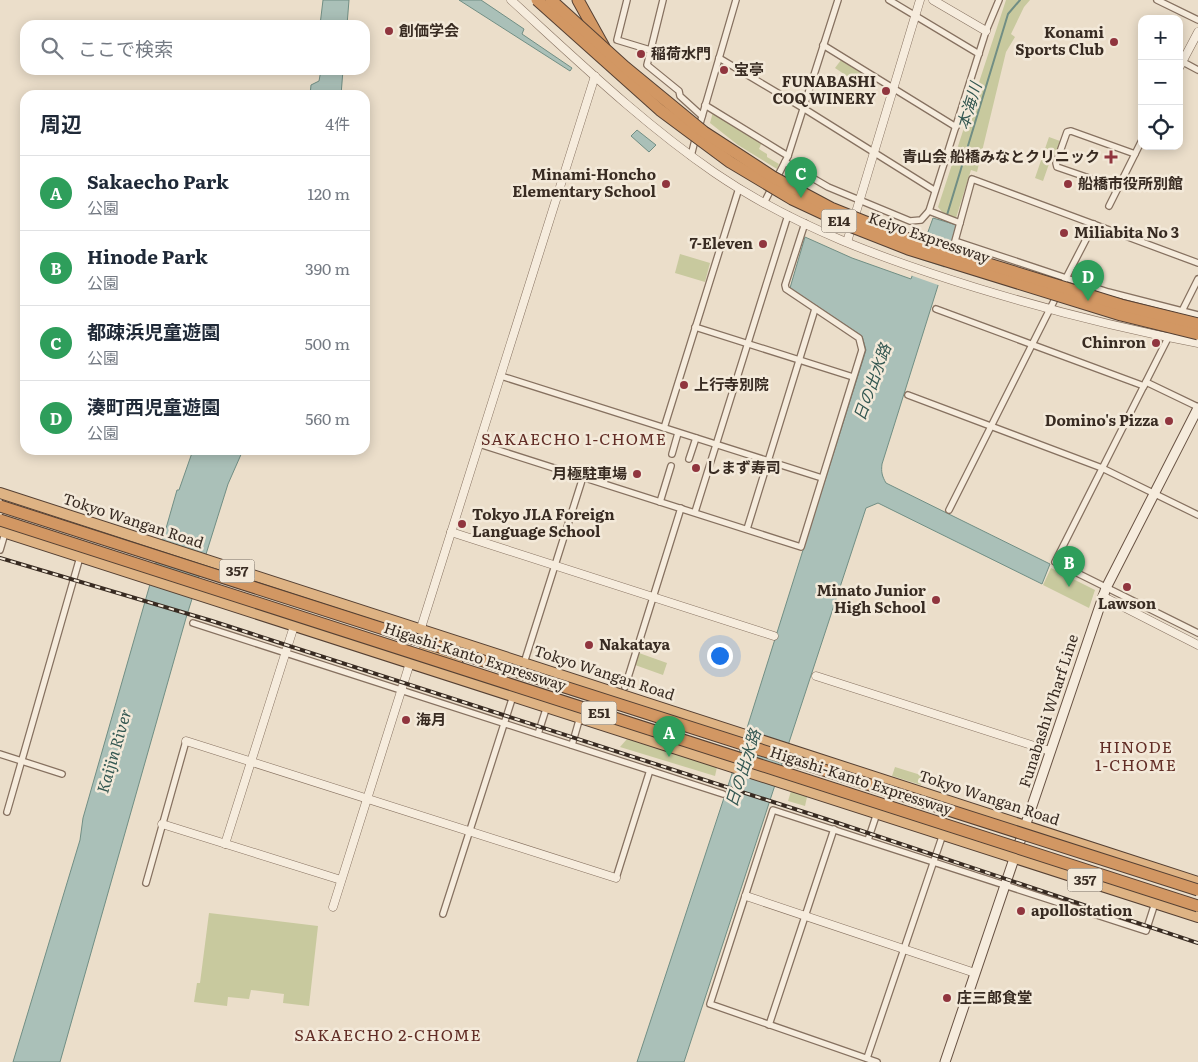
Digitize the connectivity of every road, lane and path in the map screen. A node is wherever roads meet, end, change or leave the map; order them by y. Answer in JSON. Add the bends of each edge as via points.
{"nodes":[{"id":1,"x":511,"y":0,"type":"edge"},
{"id":2,"x":538,"y":0,"type":"edge"},
{"id":3,"x":552,"y":0,"type":"edge"},
{"id":4,"x":578,"y":0,"type":"edge"},
{"id":5,"x":627,"y":0,"type":"edge"},
{"id":6,"x":662,"y":0,"type":"edge"},
{"id":7,"x":736,"y":0,"type":"edge"},
{"id":8,"x":838,"y":0,"type":"edge"},
{"id":9,"x":889,"y":0,"type":"edge"},
{"id":10,"x":920,"y":0,"type":"edge"},
{"id":11,"x":933,"y":0,"type":"edge"},
{"id":12,"x":999,"y":0,"type":"edge"},
{"id":13,"x":1157,"y":0,"type":"edge"},
{"id":14,"x":915,"y":16,"type":"junction"},
{"id":15,"x":1198,"y":20,"type":"edge"},
{"id":16,"x":986,"y":31,"type":"junction"},
{"id":17,"x":1198,"y":32,"type":"edge"},
{"id":18,"x":824,"y":45,"type":"junction"},
{"id":19,"x":605,"y":49,"type":"junction"},
{"id":20,"x":650,"y":50,"type":"junction"},
{"id":21,"x":979,"y":54,"type":"junction"},
{"id":22,"x":719,"y":58,"type":"junction"},
{"id":23,"x":1183,"y":61,"type":"edge"},
{"id":24,"x":1183,"y":66,"type":"edge"},
{"id":25,"x":1198,"y":70,"type":"edge"},
{"id":26,"x":595,"y":76,"type":"junction"},
{"id":27,"x":893,"y":88,"type":"junction"},
{"id":28,"x":706,"y":105,"type":"junction"},
{"id":29,"x":804,"y":108,"type":"junction"},
{"id":30,"x":702,"y":116,"type":"junction"},
{"id":31,"x":956,"y":127,"type":"junction"},
{"id":32,"x":1138,"y":148,"type":"edge"},
{"id":33,"x":873,"y":153,"type":"junction"},
{"id":34,"x":1135,"y":154,"type":"junction"},
{"id":35,"x":691,"y":156,"type":"junction"},
{"id":36,"x":788,"y":156,"type":"junction"},
{"id":37,"x":785,"y":162,"type":"junction"},
{"id":38,"x":739,"y":188,"type":"junction"},
{"id":39,"x":1118,"y":188,"type":"junction"},
{"id":40,"x":934,"y":190,"type":"junction"},
{"id":41,"x":860,"y":201,"type":"junction"},
{"id":42,"x":764,"y":203,"type":"junction"},
{"id":43,"x":1109,"y":206,"type":"dead end"},
{"id":44,"x":928,"y":211,"type":"junction"},
{"id":45,"x":788,"y":215,"type":"junction"},
{"id":46,"x":805,"y":223,"type":"junction"},
{"id":47,"x":960,"y":223,"type":"junction"},
{"id":48,"x":1094,"y":224,"type":"junction"},
{"id":49,"x":847,"y":242,"type":"junction"},
{"id":50,"x":1198,"y":263,"type":"edge"},
{"id":51,"x":1066,"y":278,"type":"junction"},
{"id":52,"x":1198,"y":279,"type":"edge"},
{"id":53,"x":815,"y":309,"type":"junction"},
{"id":54,"x":936,"y":309,"type":"dead end"},
{"id":55,"x":1049,"y":310,"type":"junction"},
{"id":56,"x":1182,"y":312,"type":"junction"},
{"id":57,"x":1198,"y":315,"type":"edge"},
{"id":58,"x":1198,"y":324,"type":"edge"},
{"id":59,"x":695,"y":327,"type":"junction"},
{"id":60,"x":1198,"y":334,"type":"edge"},
{"id":61,"x":1168,"y":338,"type":"junction"},
{"id":62,"x":1198,"y":343,"type":"edge"},
{"id":63,"x":747,"y":344,"type":"junction"},
{"id":64,"x":1033,"y":344,"type":"junction"},
{"id":65,"x":799,"y":360,"type":"junction"},
{"id":66,"x":500,"y":376,"type":"junction"},
{"id":67,"x":853,"y":377,"type":"junction"},
{"id":68,"x":1145,"y":384,"type":"junction"},
{"id":69,"x":908,"y":395,"type":"dead end"},
{"id":70,"x":1198,"y":408,"type":"edge"},
{"id":71,"x":992,"y":426,"type":"junction"},
{"id":72,"x":664,"y":428,"type":"junction"},
{"id":73,"x":678,"y":432,"type":"junction"},
{"id":74,"x":696,"y":438,"type":"junction"},
{"id":75,"x":479,"y":444,"type":"junction"},
{"id":76,"x":716,"y":444,"type":"junction"},
{"id":77,"x":672,"y":454,"type":"dead end"},
{"id":78,"x":689,"y":459,"type":"dead end"},
{"id":79,"x":768,"y":461,"type":"junction"},
{"id":80,"x":671,"y":466,"type":"dead end"},
{"id":81,"x":1102,"y":468,"type":"junction"},
{"id":82,"x":583,"y":477,"type":"junction"},
{"id":83,"x":822,"y":478,"type":"junction"},
{"id":84,"x":0,"y":488,"type":"edge"},
{"id":85,"x":1154,"y":492,"type":"junction"},
{"id":86,"x":0,"y":493,"type":"edge"},
{"id":87,"x":660,"y":502,"type":"junction"},
{"id":88,"x":0,"y":506,"type":"edge"},
{"id":89,"x":681,"y":508,"type":"junction"},
{"id":90,"x":949,"y":510,"type":"dead end"},
{"id":91,"x":695,"y":512,"type":"junction"},
{"id":92,"x":1198,"y":515,"type":"edge"},
{"id":93,"x":0,"y":520,"type":"edge"},
{"id":94,"x":747,"y":529,"type":"junction"},
{"id":95,"x":2,"y":530,"type":"edge"},
{"id":96,"x":451,"y":532,"type":"junction"},
{"id":97,"x":148,"y":542,"type":"junction"},
{"id":98,"x":0,"y":550,"type":"edge"},
{"id":99,"x":76,"y":555,"type":"junction"},
{"id":100,"x":554,"y":566,"type":"junction"},
{"id":101,"x":1104,"y":592,"type":"junction"},
{"id":102,"x":312,"y":594,"type":"junction"},
{"id":103,"x":654,"y":598,"type":"junction"},
{"id":104,"x":193,"y":623,"type":"dead end"},
{"id":105,"x":294,"y":626,"type":"junction"},
{"id":106,"x":420,"y":630,"type":"junction"},
{"id":107,"x":1198,"y":633,"type":"edge"},
{"id":108,"x":774,"y":636,"type":"dead end"},
{"id":109,"x":1198,"y":645,"type":"edge"},
{"id":110,"x":286,"y":653,"type":"junction"},
{"id":111,"x":410,"y":663,"type":"junction"},
{"id":112,"x":524,"y":663,"type":"junction"},
{"id":113,"x":816,"y":676,"type":"dead end"},
{"id":114,"x":625,"y":687,"type":"dead end"},
{"id":115,"x":402,"y":690,"type":"junction"},
{"id":116,"x":500,"y":691,"type":"junction"},
{"id":117,"x":514,"y":696,"type":"junction"},
{"id":118,"x":547,"y":706,"type":"junction"},
{"id":119,"x":580,"y":717,"type":"junction"},
{"id":120,"x":505,"y":723,"type":"junction"},
{"id":121,"x":538,"y":734,"type":"junction"},
{"id":122,"x":186,"y":741,"type":"joint"},
{"id":123,"x":572,"y":744,"type":"junction"},
{"id":124,"x":1050,"y":751,"type":"junction"},
{"id":125,"x":0,"y":754,"type":"edge"},
{"id":126,"x":22,"y":761,"type":"junction"},
{"id":127,"x":252,"y":762,"type":"junction"},
{"id":128,"x":650,"y":770,"type":"junction"},
{"id":129,"x":62,"y":774,"type":"dead end"},
{"id":130,"x":723,"y":794,"type":"dead end"},
{"id":131,"x":366,"y":798,"type":"junction"},
{"id":132,"x":7,"y":812,"type":"dead end"},
{"id":133,"x":877,"y":813,"type":"junction"},
{"id":134,"x":162,"y":824,"type":"junction"},
{"id":135,"x":1026,"y":826,"type":"junction"},
{"id":136,"x":834,"y":830,"type":"junction"},
{"id":137,"x":470,"y":832,"type":"junction"},
{"id":138,"x":943,"y":834,"type":"junction"},
{"id":139,"x":868,"y":840,"type":"junction"},
{"id":140,"x":225,"y":844,"type":"junction"},
{"id":141,"x":1014,"y":858,"type":"junction"},
{"id":142,"x":934,"y":862,"type":"junction"},
{"id":143,"x":616,"y":878,"type":"joint"},
{"id":144,"x":341,"y":880,"type":"junction"},
{"id":145,"x":1198,"y":882,"type":"edge"},
{"id":146,"x":146,"y":883,"type":"dead end"},
{"id":147,"x":1005,"y":885,"type":"junction"},
{"id":148,"x":1198,"y":890,"type":"edge"},
{"id":149,"x":746,"y":896,"type":"junction"},
{"id":150,"x":1155,"y":903,"type":"junction"},
{"id":151,"x":1198,"y":906,"type":"edge"},
{"id":152,"x":333,"y":907,"type":"dead end"},
{"id":153,"x":443,"y":914,"type":"dead end"},
{"id":154,"x":805,"y":916,"type":"junction"},
{"id":155,"x":1198,"y":916,"type":"edge"},
{"id":156,"x":904,"y":950,"type":"junction"},
{"id":157,"x":975,"y":973,"type":"junction"},
{"id":158,"x":769,"y":1025,"type":"junction"},
{"id":159,"x":867,"y":1058,"type":"junction"},
{"id":160,"x":877,"y":1062,"type":"edge"},
{"id":161,"x":945,"y":1062,"type":"edge"}],
"edges":[{"from":1,"to":26,"type":"street"},
{"from":2,"to":60,"type":"highway","name":"Keiyo Expressway","number":"E14","bridge":true,"via":[[660,110],[730,162],[792,199],[908,249],[1112,312]]},
{"from":3,"to":19,"type":"highway","name":"Keiyo Expressway","number":"E14","bridge":true},
{"from":4,"to":19,"type":"highway"},
{"from":5,"to":20,"type":"street","via":[[617,40]]},
{"from":6,"to":20,"type":"street"},
{"from":7,"to":22,"type":"street"},
{"from":8,"to":18,"type":"street"},
{"from":9,"to":14,"type":"street"},
{"from":10,"to":14,"type":"street"},
{"from":11,"to":16,"type":"street"},
{"from":12,"to":16,"type":"street"},
{"from":13,"to":15,"type":"street"},
{"from":14,"to":21,"type":"street"},
{"from":14,"to":27,"type":"street"},
{"from":16,"to":21,"type":"street"},
{"from":17,"to":23,"type":"street"},
{"from":18,"to":27,"type":"street"},
{"from":18,"to":29,"type":"street"},
{"from":19,"to":58,"type":"highway","name":"Keiyo Expressway","number":"E14","bridge":true,"via":[[704,132],[773,177],[830,208],[911,240],[1121,305]]},
{"from":20,"to":30,"type":"street","via":[[648,66],[679,91],[680,96]]},
{"from":21,"to":31,"type":"street"},
{"from":22,"to":28,"type":"street"},
{"from":22,"to":29,"type":"street"},
{"from":24,"to":25,"type":"street"},
{"from":26,"to":35,"type":"street"},
{"from":26,"to":66,"type":"street"},
{"from":27,"to":31,"type":"street"},
{"from":27,"to":33,"type":"street"},
{"from":28,"to":30,"type":"street"},
{"from":28,"to":36,"type":"street"},
{"from":29,"to":33,"type":"street"},
{"from":29,"to":36,"type":"street"},
{"from":30,"to":35,"type":"street"},
{"from":31,"to":40,"type":"street"},
{"from":32,"to":34,"type":"street"},
{"from":33,"to":40,"type":"street"},
{"from":33,"to":41,"type":"street"},
{"from":34,"to":39,"type":"street"},
{"from":34,"to":39,"type":"street","via":[[1068,132],[1057,167]]},
{"from":35,"to":38,"type":"street"},
{"from":36,"to":37,"type":"street"},
{"from":37,"to":41,"type":"street"},
{"from":37,"to":42,"type":"street"},
{"from":38,"to":42,"type":"street"},
{"from":38,"to":59,"type":"street"},
{"from":39,"to":43,"type":"street"},
{"from":40,"to":44,"type":"street"},
{"from":41,"to":44,"type":"street","via":[[916,222]]},
{"from":41,"to":49,"type":"street"},
{"from":42,"to":45,"type":"street"},
{"from":44,"to":47,"type":"street"},
{"from":45,"to":46,"type":"street"},
{"from":45,"to":63,"type":"street"},
{"from":46,"to":49,"type":"street"},
{"from":46,"to":53,"type":"street","via":[[785,285],[789,292]]},
{"from":47,"to":48,"type":"street","via":[[972,179]]},
{"from":47,"to":51,"type":"street","via":[[955,240]]},
{"from":48,"to":50,"type":"street"},
{"from":48,"to":51,"type":"street"},
{"from":49,"to":55,"type":"street","via":[[912,268]]},
{"from":51,"to":55,"type":"street"},
{"from":51,"to":56,"type":"street"},
{"from":52,"to":56,"type":"street"},
{"from":53,"to":65,"type":"street"},
{"from":53,"to":67,"type":"street","via":[[859,338],[862,350]]},
{"from":54,"to":64,"type":"street"},
{"from":55,"to":61,"type":"street"},
{"from":55,"to":64,"type":"street"},
{"from":56,"to":57,"type":"street"},
{"from":56,"to":61,"type":"street"},
{"from":59,"to":63,"type":"street"},
{"from":59,"to":72,"type":"street"},
{"from":61,"to":62,"type":"street"},
{"from":61,"to":68,"type":"street"},
{"from":63,"to":65,"type":"street"},
{"from":63,"to":76,"type":"street"},
{"from":64,"to":68,"type":"street"},
{"from":64,"to":71,"type":"street"},
{"from":65,"to":67,"type":"street"},
{"from":65,"to":79,"type":"street"},
{"from":66,"to":72,"type":"street"},
{"from":66,"to":75,"type":"street"},
{"from":67,"to":83,"type":"street"},
{"from":68,"to":70,"type":"street"},
{"from":68,"to":81,"type":"street"},
{"from":69,"to":71,"type":"street"},
{"from":70,"to":85,"type":"main road","name":"Funabashi Wharf Line"},
{"from":71,"to":81,"type":"street"},
{"from":71,"to":90,"type":"street"},
{"from":72,"to":73,"type":"street"},
{"from":73,"to":74,"type":"street"},
{"from":73,"to":77,"type":"street"},
{"from":74,"to":76,"type":"street"},
{"from":74,"to":78,"type":"street"},
{"from":75,"to":82,"type":"street"},
{"from":75,"to":96,"type":"street"},
{"from":76,"to":79,"type":"street"},
{"from":76,"to":91,"type":"street"},
{"from":79,"to":83,"type":"street"},
{"from":79,"to":94,"type":"street"},
{"from":80,"to":87,"type":"street"},
{"from":81,"to":85,"type":"street"},
{"from":81,"to":101,"type":"street","via":[[1055,562]]},
{"from":82,"to":87,"type":"street"},
{"from":82,"to":100,"type":"street"},
{"from":83,"to":94,"type":"street","via":[[801,547]]},
{"from":84,"to":97,"type":"highway","number":"357","via":[[96,519],[139,535]]},
{"from":85,"to":92,"type":"street"},
{"from":85,"to":101,"type":"main road","name":"Funabashi Wharf Line"},
{"from":86,"to":97,"type":"highway","name":"Tokyo Wangan Road","number":"357"},
{"from":87,"to":89,"type":"street"},
{"from":88,"to":148,"type":"highway","name":"Higashi-Kanto Expressway","number":"E51","bridge":true},
{"from":89,"to":91,"type":"street"},
{"from":89,"to":103,"type":"street"},
{"from":91,"to":94,"type":"street"},
{"from":93,"to":151,"type":"highway","name":"Higashi-Kanto Expressway","number":"E51","bridge":true},
{"from":95,"to":98,"type":"street"},
{"from":95,"to":99,"type":"highway","number":"357","via":[[64,548]]},
{"from":96,"to":100,"type":"street"},
{"from":96,"to":106,"type":"street"},
{"from":97,"to":102,"type":"highway","name":"Tokyo Wangan Road","number":"357"},
{"from":99,"to":105,"type":"highway","number":"357"},
{"from":99,"to":126,"type":"street"},
{"from":100,"to":103,"type":"street"},
{"from":100,"to":112,"type":"street"},
{"from":101,"to":107,"type":"street"},
{"from":101,"to":109,"type":"street"},
{"from":101,"to":124,"type":"main road","name":"Funabashi Wharf Line"},
{"from":102,"to":106,"type":"highway","name":"Tokyo Wangan Road","number":"357"},
{"from":102,"to":111,"type":"highway","via":[[320,603],[338,612],[341,624],[405,647]]},
{"from":103,"to":108,"type":"street"},
{"from":103,"to":114,"type":"street"},
{"from":104,"to":110,"type":"street"},
{"from":105,"to":110,"type":"street"},
{"from":105,"to":111,"type":"highway","number":"357"},
{"from":106,"to":111,"type":"street"},
{"from":106,"to":112,"type":"highway","name":"Tokyo Wangan Road","number":"357"},
{"from":106,"to":116,"type":"highway","via":[[424,648],[455,658],[462,674],[498,687]]},
{"from":110,"to":115,"type":"street"},
{"from":110,"to":127,"type":"street"},
{"from":111,"to":115,"type":"street"},
{"from":111,"to":116,"type":"highway","number":"357"},
{"from":112,"to":135,"type":"highway","name":"Tokyo Wangan Road","number":"357"},
{"from":113,"to":124,"type":"street"},
{"from":115,"to":120,"type":"street"},
{"from":115,"to":131,"type":"street"},
{"from":116,"to":117,"type":"highway","number":"357"},
{"from":117,"to":118,"type":"highway","number":"357"},
{"from":117,"to":120,"type":"street"},
{"from":118,"to":119,"type":"highway","number":"357"},
{"from":118,"to":121,"type":"street"},
{"from":119,"to":123,"type":"street"},
{"from":119,"to":133,"type":"highway","number":"357"},
{"from":120,"to":121,"type":"street"},
{"from":120,"to":137,"type":"street"},
{"from":121,"to":123,"type":"street"},
{"from":122,"to":127,"type":"street"},
{"from":122,"to":134,"type":"street"},
{"from":123,"to":128,"type":"street"},
{"from":124,"to":135,"type":"main road","name":"Funabashi Wharf Line"},
{"from":125,"to":126,"type":"street"},
{"from":126,"to":129,"type":"street"},
{"from":126,"to":132,"type":"street"},
{"from":127,"to":131,"type":"street"},
{"from":127,"to":140,"type":"street"},
{"from":128,"to":130,"type":"street"},
{"from":128,"to":143,"type":"street"},
{"from":131,"to":137,"type":"street"},
{"from":131,"to":144,"type":"street"},
{"from":133,"to":138,"type":"highway","number":"357"},
{"from":133,"to":139,"type":"street"},
{"from":134,"to":140,"type":"street"},
{"from":134,"to":146,"type":"street"},
{"from":135,"to":141,"type":"main road","name":"Funabashi Wharf Line"},
{"from":135,"to":145,"type":"highway","name":"Tokyo Wangan Road","number":"357"},
{"from":136,"to":139,"type":"street"},
{"from":136,"to":149,"type":"street","via":[[773,810]]},
{"from":136,"to":154,"type":"street"},
{"from":137,"to":143,"type":"street"},
{"from":137,"to":153,"type":"street"},
{"from":138,"to":141,"type":"highway","number":"357"},
{"from":138,"to":142,"type":"street"},
{"from":139,"to":142,"type":"street"},
{"from":140,"to":144,"type":"street"},
{"from":141,"to":147,"type":"main road","name":"Funabashi Wharf Line"},
{"from":141,"to":150,"type":"highway","number":"357"},
{"from":142,"to":147,"type":"street"},
{"from":142,"to":156,"type":"street"},
{"from":144,"to":152,"type":"street"},
{"from":147,"to":150,"type":"street","via":[[1146,931]]},
{"from":147,"to":157,"type":"main road","name":"Funabashi Wharf Line"},
{"from":149,"to":154,"type":"street"},
{"from":149,"to":158,"type":"street","via":[[710,1004]]},
{"from":150,"to":155,"type":"highway","number":"357"},
{"from":154,"to":156,"type":"street"},
{"from":154,"to":158,"type":"street"},
{"from":156,"to":157,"type":"street"},
{"from":156,"to":159,"type":"street"},
{"from":157,"to":161,"type":"main road","name":"Funabashi Wharf Line"},
{"from":158,"to":159,"type":"street"},
{"from":159,"to":160,"type":"street"}]}
